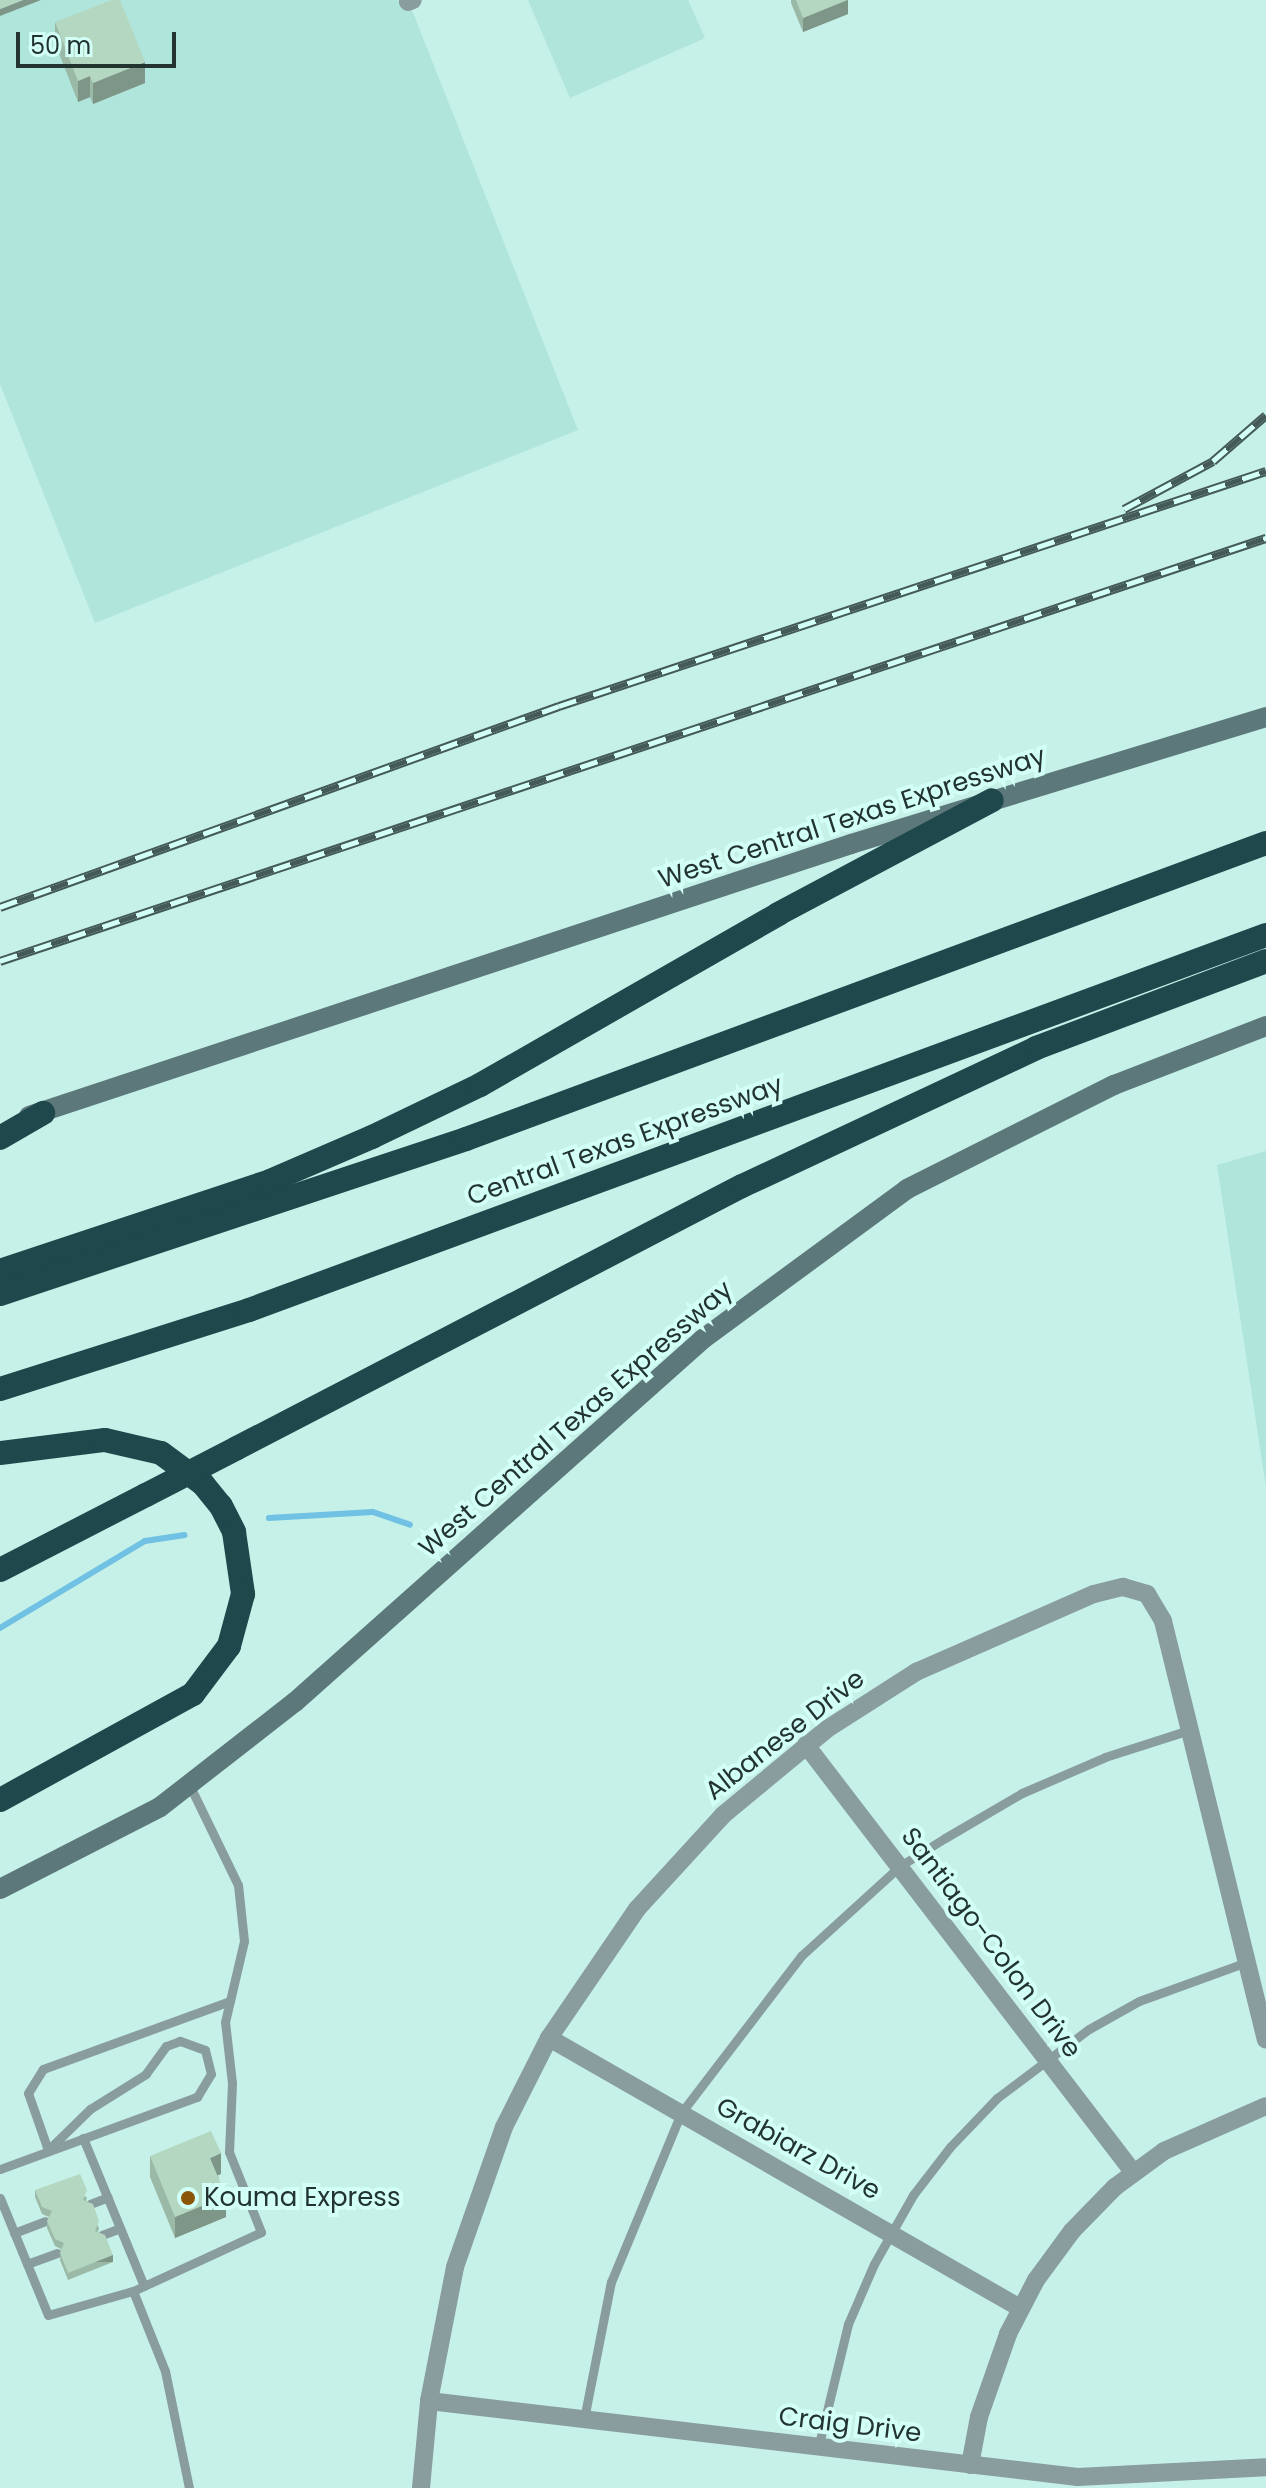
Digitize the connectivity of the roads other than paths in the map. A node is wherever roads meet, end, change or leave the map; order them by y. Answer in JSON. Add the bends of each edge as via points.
{"nodes":[{"id":1,"x":1266,"y":717,"type":"edge"},
{"id":2,"x":992,"y":800,"type":"junction"},
{"id":3,"x":1266,"y":843,"type":"edge"},
{"id":4,"x":1266,"y":935,"type":"edge"},
{"id":5,"x":1266,"y":961,"type":"edge"},
{"id":6,"x":1266,"y":1026,"type":"edge"},
{"id":7,"x":43,"y":1113,"type":"junction"},
{"id":8,"x":0,"y":1124,"type":"edge"},
{"id":9,"x":0,"y":1138,"type":"edge"},
{"id":10,"x":0,"y":1271,"type":"edge"},
{"id":11,"x":0,"y":1294,"type":"edge"},
{"id":12,"x":0,"y":1389,"type":"edge"},
{"id":13,"x":0,"y":1453,"type":"edge"},
{"id":14,"x":0,"y":1570,"type":"edge"},
{"id":15,"x":1189,"y":1730,"type":"junction"},
{"id":16,"x":806,"y":1745,"type":"junction"},
{"id":17,"x":189,"y":1784,"type":"junction"},
{"id":18,"x":0,"y":1800,"type":"edge"},
{"id":19,"x":900,"y":1866,"type":"junction"},
{"id":20,"x":0,"y":1889,"type":"edge"},
{"id":21,"x":1247,"y":1962,"type":"junction"},
{"id":22,"x":230,"y":2001,"type":"junction"},
{"id":23,"x":549,"y":2038,"type":"junction"},
{"id":24,"x":1266,"y":2039,"type":"edge"},
{"id":25,"x":1047,"y":2059,"type":"junction"},
{"id":26,"x":1266,"y":2106,"type":"edge"},
{"id":27,"x":681,"y":2113,"type":"junction"},
{"id":28,"x":83,"y":2138,"type":"junction"},
{"id":29,"x":48,"y":2150,"type":"junction"},
{"id":30,"x":0,"y":2169,"type":"edge"},
{"id":31,"x":1133,"y":2172,"type":"junction"},
{"id":32,"x":108,"y":2197,"type":"junction"},
{"id":33,"x":0,"y":2198,"type":"edge"},
{"id":34,"x":90,"y":2204,"type":"edge"},
{"id":35,"x":45,"y":2221,"type":"edge"},
{"id":36,"x":120,"y":2228,"type":"junction"},
{"id":37,"x":891,"y":2232,"type":"junction"},
{"id":38,"x":14,"y":2233,"type":"junction"},
{"id":39,"x":102,"y":2235,"type":"edge"},
{"id":40,"x":57,"y":2253,"type":"edge"},
{"id":41,"x":27,"y":2264,"type":"junction"},
{"id":42,"x":144,"y":2286,"type":"junction"},
{"id":43,"x":133,"y":2291,"type":"junction"},
{"id":44,"x":1020,"y":2308,"type":"junction"},
{"id":45,"x":429,"y":2401,"type":"junction"},
{"id":46,"x":584,"y":2419,"type":"junction"},
{"id":47,"x":818,"y":2448,"type":"junction"},
{"id":48,"x":970,"y":2465,"type":"junction"},
{"id":49,"x":1266,"y":2467,"type":"edge"},
{"id":50,"x":189,"y":2488,"type":"edge"},
{"id":51,"x":421,"y":2488,"type":"edge"}],
"edges":[{"from":1,"to":2,"type":"main road","name":"West Central Texas Expressway"},
{"from":2,"to":7,"type":"main road","name":"West Central Texas Expressway","via":[[324,1016]]},
{"from":2,"to":10,"type":"highway","via":[[778,914],[480,1085],[372,1137],[270,1181]]},
{"from":3,"to":11,"type":"highway","via":[[466,1139]]},
{"from":4,"to":12,"type":"highway","name":"Central Texas Expressway","via":[[249,1310]]},
{"from":5,"to":14,"type":"highway","bridge":true,"via":[[1036,1048],[742,1186]]},
{"from":6,"to":17,"type":"main road","name":"West Central Texas Expressway","via":[[1114,1085],[907,1189],[703,1339],[295,1702]]},
{"from":7,"to":8,"type":"main road","name":"West Central Texas Expressway"},
{"from":7,"to":9,"type":"highway"},
{"from":13,"to":18,"type":"highway","via":[[105,1440],[161,1453],[203,1484],[221,1506],[234,1532],[243,1594],[229,1646],[193,1694]]},
{"from":15,"to":16,"type":"street","name":"Albanese Drive","via":[[1157,1605],[1147,1594],[1123,1587],[1003,1630],[916,1672]]},
{"from":15,"to":19,"type":"lane","via":[[1105,1757],[1022,1793]]},
{"from":15,"to":21,"type":"street","name":"Albanese Drive"},
{"from":16,"to":19,"type":"street","name":"Santiago-Colon Drive"},
{"from":16,"to":23,"type":"street","name":"Albanese Drive","via":[[678,1860],[600,1958]]},
{"from":17,"to":20,"type":"main road","name":"West Central Texas Expressway","via":[[160,1807]]},
{"from":17,"to":22,"type":"lane","via":[[238,1885],[244,1941]]},
{"from":19,"to":25,"type":"street","name":"Santiago-Colon Drive"},
{"from":19,"to":27,"type":"lane","via":[[801,1956]]},
{"from":21,"to":24,"type":"street","name":"Albanese Drive"},
{"from":21,"to":25,"type":"lane","via":[[1139,2001]]},
{"from":22,"to":29,"type":"lane","via":[[43,2069],[28,2093]]},
{"from":22,"to":42,"type":"lane","via":[[225,2022],[232,2083],[229,2152],[261,2232]]},
{"from":23,"to":27,"type":"street","name":"Grabiarz Drive"},
{"from":23,"to":45,"type":"street","name":"Albanese Drive","via":[[504,2127],[472,2209],[441,2322]]},
{"from":25,"to":31,"type":"street","name":"Santiago-Colon Drive"},
{"from":25,"to":37,"type":"lane","via":[[997,2098],[950,2147]]},
{"from":26,"to":31,"type":"street","via":[[1189,2137]]},
{"from":27,"to":37,"type":"street","name":"Grabiarz Drive"},
{"from":27,"to":46,"type":"lane","via":[[611,2282]]},
{"from":28,"to":29,"type":"lane"},
{"from":28,"to":29,"type":"lane","via":[[197,2097],[211,2074],[205,2050],[180,2041],[166,2046],[146,2074],[90,2109]]},
{"from":28,"to":32,"type":"lane"},
{"from":29,"to":30,"type":"lane"},
{"from":31,"to":44,"type":"street","via":[[1072,2231]]},
{"from":32,"to":34,"type":"lane"},
{"from":32,"to":36,"type":"lane"},
{"from":33,"to":38,"type":"lane"},
{"from":35,"to":38,"type":"lane"},
{"from":36,"to":39,"type":"lane"},
{"from":36,"to":42,"type":"lane"},
{"from":37,"to":44,"type":"street","name":"Grabiarz Drive"},
{"from":37,"to":47,"type":"lane","via":[[848,2324]]},
{"from":38,"to":41,"type":"lane"},
{"from":40,"to":41,"type":"lane"},
{"from":41,"to":43,"type":"lane","via":[[48,2315]]},
{"from":42,"to":43,"type":"lane"},
{"from":43,"to":50,"type":"lane","via":[[165,2371]]},
{"from":44,"to":48,"type":"street","via":[[993,2374]]},
{"from":45,"to":46,"type":"street","name":"Craig Drive"},
{"from":45,"to":51,"type":"street","name":"Albanese Drive"},
{"from":46,"to":47,"type":"street","name":"Craig Drive"},
{"from":47,"to":48,"type":"street","name":"Craig Drive"},
{"from":48,"to":49,"type":"street","name":"Craig Drive","via":[[1110,2479]]}]}
